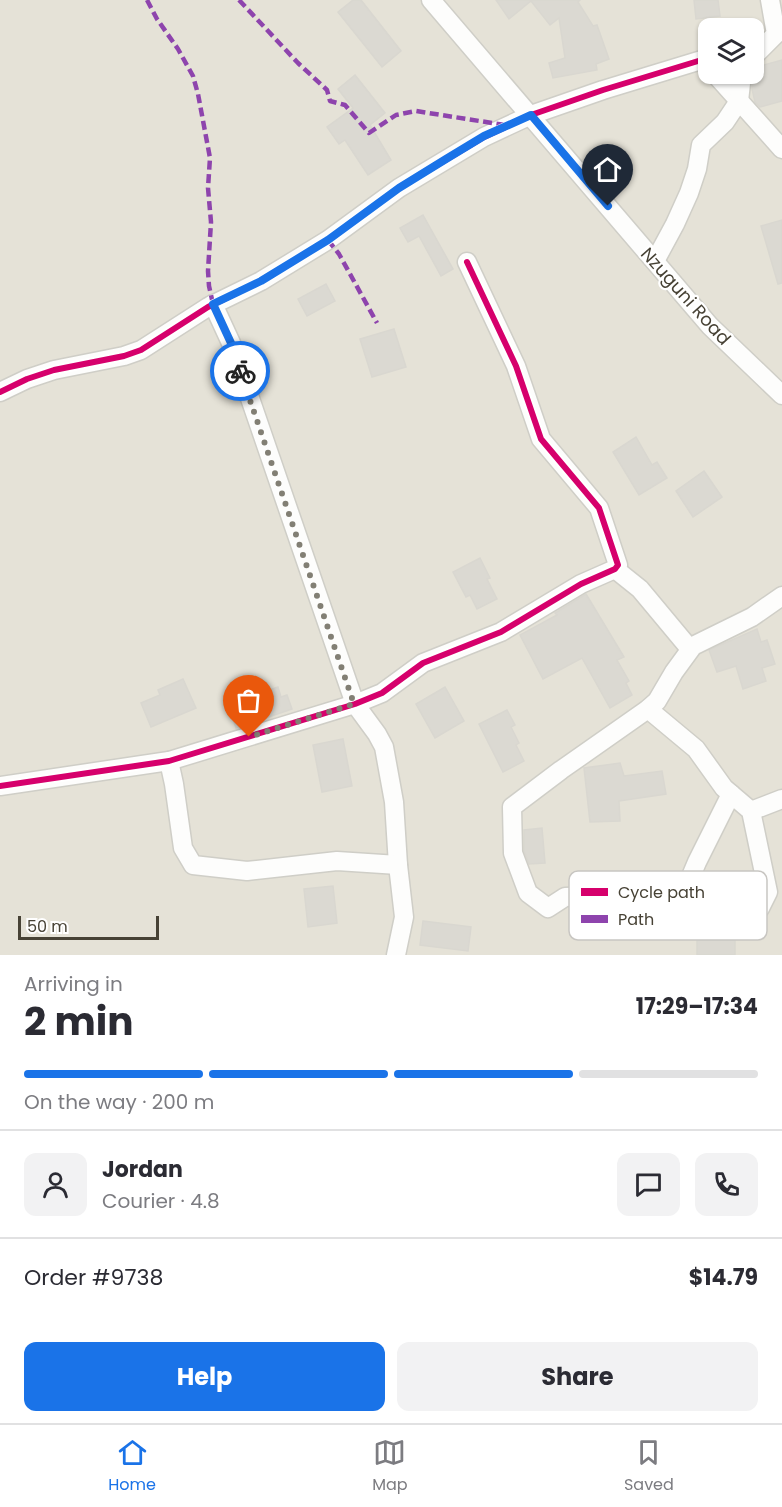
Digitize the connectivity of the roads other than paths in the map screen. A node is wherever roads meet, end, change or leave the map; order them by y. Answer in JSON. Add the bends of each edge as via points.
{"nodes":[{"id":1,"x":431,"y":0,"type":"edge"},
{"id":2,"x":770,"y":0,"type":"edge"},
{"id":3,"x":779,"y":33,"type":"edge"},
{"id":4,"x":764,"y":38,"type":"edge"},
{"id":5,"x":764,"y":47,"type":"edge"},
{"id":6,"x":698,"y":63,"type":"edge"},
{"id":7,"x":724,"y":84,"type":"edge"},
{"id":8,"x":741,"y":84,"type":"edge"},
{"id":9,"x":739,"y":101,"type":"junction"},
{"id":10,"x":531,"y":115,"type":"junction"},
{"id":11,"x":782,"y":149,"type":"edge"},
{"id":12,"x":655,"y":261,"type":"junction"},
{"id":13,"x":467,"y":262,"type":"dead end"},
{"id":14,"x":213,"y":304,"type":"junction"},
{"id":15,"x":0,"y":392,"type":"edge"},
{"id":16,"x":782,"y":395,"type":"edge"},
{"id":17,"x":615,"y":569,"type":"junction"},
{"id":18,"x":782,"y":596,"type":"edge"},
{"id":19,"x":690,"y":649,"type":"junction"},
{"id":20,"x":354,"y":704,"type":"junction"},
{"id":21,"x":648,"y":709,"type":"junction"},
{"id":22,"x":169,"y":761,"type":"junction"},
{"id":23,"x":0,"y":786,"type":"edge"},
{"id":24,"x":731,"y":794,"type":"junction"},
{"id":25,"x":782,"y":799,"type":"edge"},
{"id":26,"x":751,"y":811,"type":"junction"},
{"id":27,"x":398,"y":865,"type":"junction"},
{"id":28,"x":693,"y":871,"type":"edge"},
{"id":29,"x":764,"y":871,"type":"edge"},
{"id":30,"x":569,"y":897,"type":"edge"},
{"id":31,"x":396,"y":955,"type":"edge"}],
"edges":[{"from":1,"to":10,"type":"street","name":"Nzuguni Road"},
{"from":2,"to":3,"type":"street"},
{"from":3,"to":4,"type":"street"},
{"from":3,"to":5,"type":"street"},
{"from":6,"to":10,"type":"street"},
{"from":7,"to":9,"type":"street"},
{"from":8,"to":9,"type":"street"},
{"from":9,"to":11,"type":"street"},
{"from":9,"to":12,"type":"street","via":[[701,145],[688,193]]},
{"from":10,"to":12,"type":"street","name":"Nzuguni Road"},
{"from":10,"to":14,"type":"street","via":[[484,136],[399,188],[328,240],[261,281]]},
{"from":12,"to":16,"type":"street","name":"Nzuguni Road","via":[[710,326]]},
{"from":13,"to":17,"type":"street","via":[[516,366],[541,439],[599,508],[618,565]]},
{"from":14,"to":15,"type":"street","via":[[141,350],[54,370]]},
{"from":14,"to":20,"type":"street","via":[[231,343]]},
{"from":17,"to":19,"type":"street","via":[[640,589]]},
{"from":17,"to":20,"type":"street","via":[[581,584],[501,632],[423,663],[382,693]]},
{"from":18,"to":19,"type":"street","via":[[752,617]]},
{"from":19,"to":21,"type":"street"},
{"from":20,"to":22,"type":"street"},
{"from":20,"to":27,"type":"street","via":[[384,747],[394,802]]},
{"from":21,"to":24,"type":"street","via":[[696,748]]},
{"from":21,"to":30,"type":"street","via":[[512,807],[513,853],[528,893],[548,908]]},
{"from":22,"to":23,"type":"street"},
{"from":22,"to":27,"type":"street","via":[[183,848],[192,865],[247,871],[337,861]]},
{"from":24,"to":26,"type":"street"},
{"from":24,"to":28,"type":"street"},
{"from":25,"to":26,"type":"street"},
{"from":26,"to":29,"type":"street"},
{"from":27,"to":31,"type":"street","via":[[404,917]]}]}
